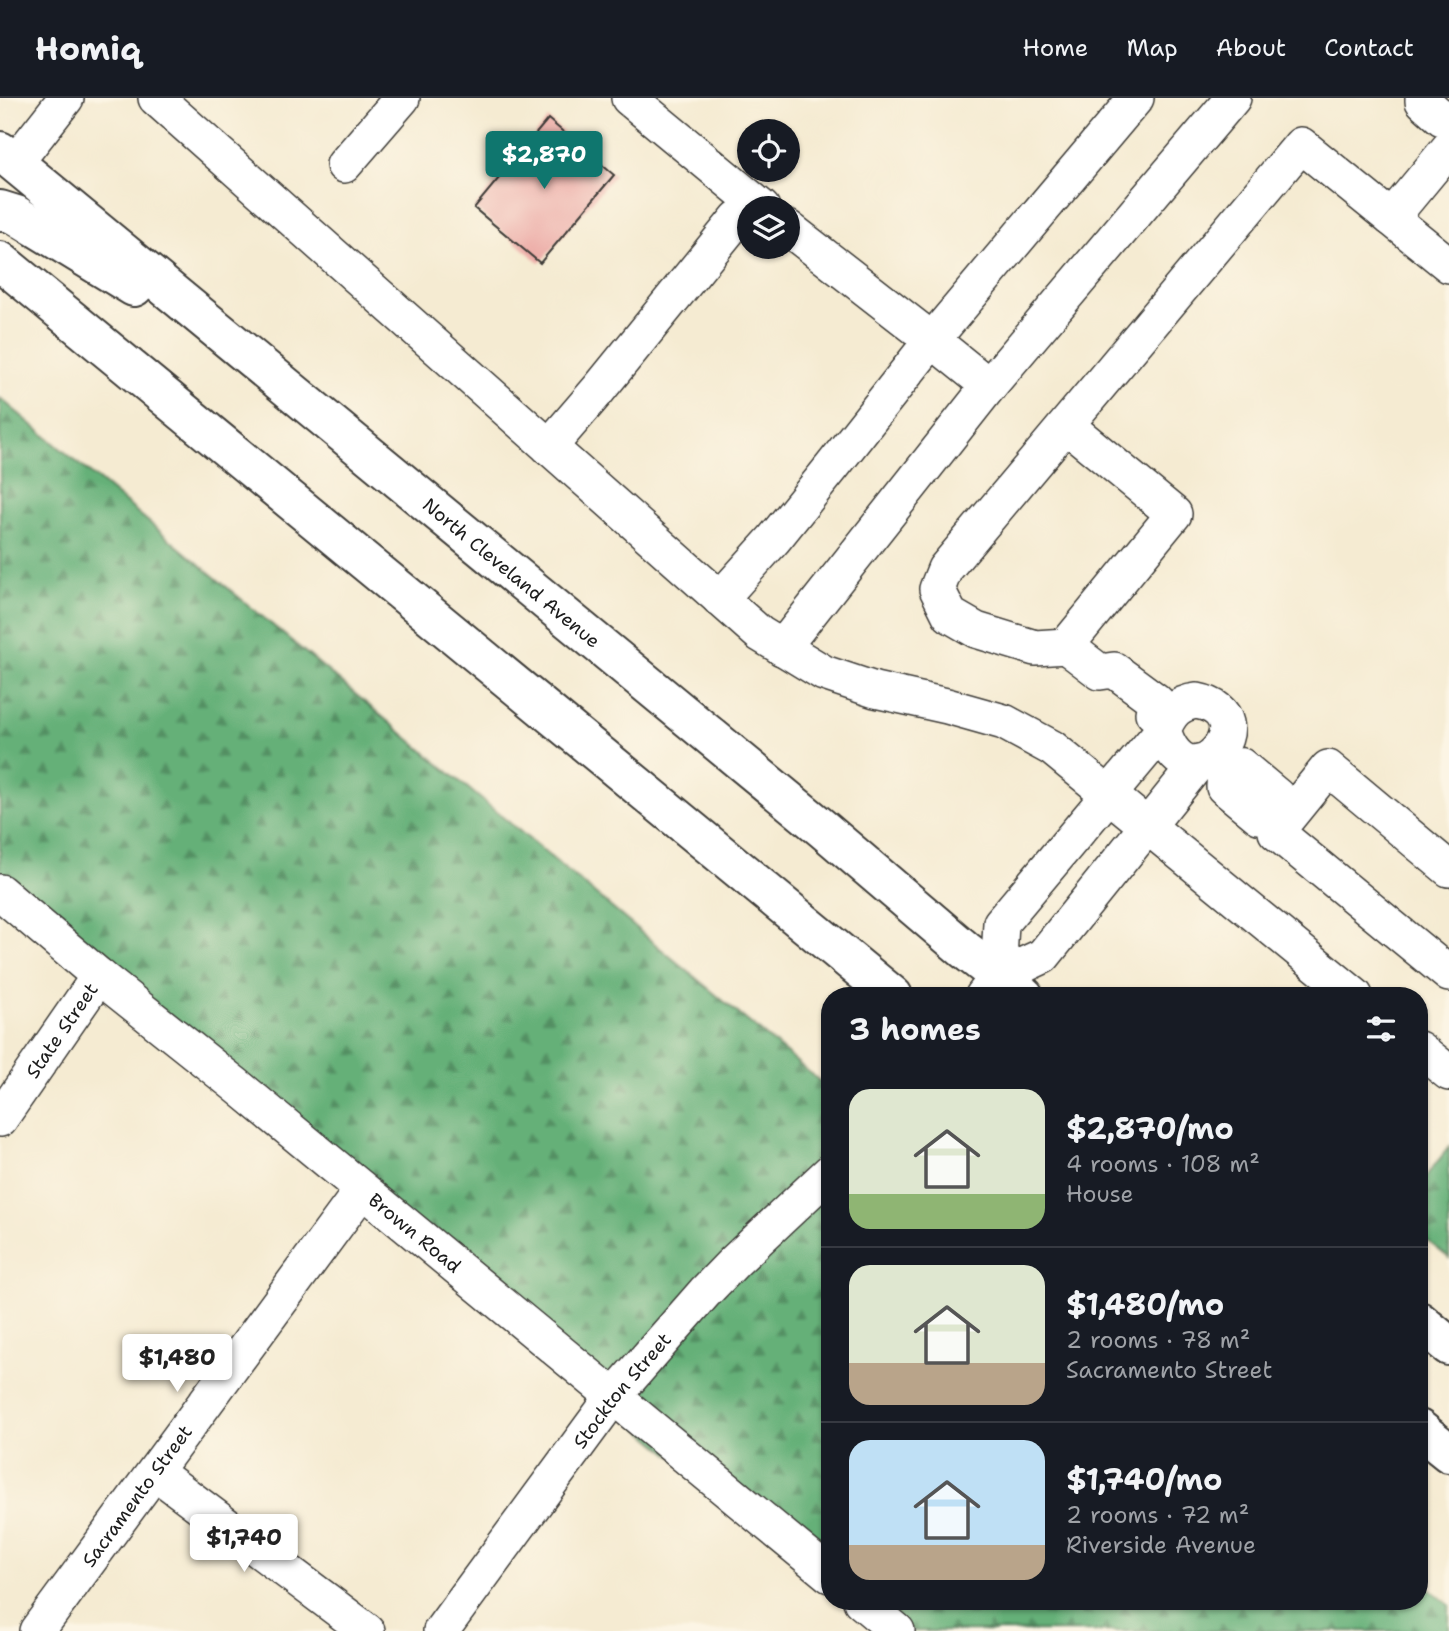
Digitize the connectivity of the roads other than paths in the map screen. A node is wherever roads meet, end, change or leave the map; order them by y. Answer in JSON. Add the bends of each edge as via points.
{"nodes":[{"id":1,"x":66,"y":98,"type":"edge"},
{"id":2,"x":156,"y":98,"type":"edge"},
{"id":3,"x":402,"y":98,"type":"edge"},
{"id":4,"x":629,"y":98,"type":"edge"},
{"id":5,"x":1136,"y":98,"type":"edge"},
{"id":6,"x":1233,"y":98,"type":"edge"},
{"id":7,"x":1423,"y":98,"type":"edge"},
{"id":8,"x":1449,"y":117,"type":"edge"},
{"id":9,"x":1449,"y":148,"type":"edge"},
{"id":10,"x":5,"y":162,"type":"edge"},
{"id":11,"x":344,"y":165,"type":"dead end"},
{"id":12,"x":742,"y":196,"type":"edge"},
{"id":13,"x":0,"y":210,"type":"edge"},
{"id":14,"x":1391,"y":218,"type":"junction"},
{"id":15,"x":737,"y":220,"type":"edge"},
{"id":16,"x":800,"y":237,"type":"edge"},
{"id":17,"x":0,"y":261,"type":"edge"},
{"id":18,"x":1449,"y":265,"type":"edge"},
{"id":19,"x":932,"y":340,"type":"junction"},
{"id":20,"x":252,"y":359,"type":"junction"},
{"id":21,"x":989,"y":386,"type":"junction"},
{"id":22,"x":1066,"y":425,"type":"junction"},
{"id":23,"x":549,"y":447,"type":"junction"},
{"id":24,"x":720,"y":599,"type":"junction"},
{"id":25,"x":1066,"y":646,"type":"junction"},
{"id":26,"x":782,"y":648,"type":"junction"},
{"id":27,"x":1161,"y":722,"type":"junction"},
{"id":28,"x":1211,"y":764,"type":"junction"},
{"id":29,"x":1108,"y":794,"type":"junction"},
{"id":30,"x":1280,"y":815,"type":"junction"},
{"id":31,"x":1148,"y":827,"type":"junction"},
{"id":32,"x":1449,"y":869,"type":"edge"},
{"id":33,"x":0,"y":892,"type":"edge"},
{"id":34,"x":1449,"y":974,"type":"edge"},
{"id":35,"x":99,"y":976,"type":"junction"},
{"id":36,"x":882,"y":987,"type":"edge"},
{"id":37,"x":1000,"y":987,"type":"edge"},
{"id":38,"x":1002,"y":987,"type":"edge"},
{"id":39,"x":1004,"y":987,"type":"edge"},
{"id":40,"x":1343,"y":987,"type":"edge"},
{"id":41,"x":1428,"y":1056,"type":"edge"},
{"id":42,"x":1449,"y":1073,"type":"edge"},
{"id":43,"x":0,"y":1119,"type":"edge"},
{"id":44,"x":821,"y":1181,"type":"edge"},
{"id":45,"x":362,"y":1191,"type":"junction"},
{"id":46,"x":1428,"y":1328,"type":"edge"},
{"id":47,"x":1449,"y":1346,"type":"edge"},
{"id":48,"x":613,"y":1397,"type":"junction"},
{"id":49,"x":1428,"y":1436,"type":"edge"},
{"id":50,"x":1449,"y":1454,"type":"edge"},
{"id":51,"x":155,"y":1472,"type":"junction"},
{"id":52,"x":821,"y":1568,"type":"edge"},
{"id":53,"x":872,"y":1610,"type":"edge"},
{"id":54,"x":37,"y":1631,"type":"edge"},
{"id":55,"x":368,"y":1631,"type":"edge"},
{"id":56,"x":441,"y":1631,"type":"edge"},
{"id":57,"x":897,"y":1631,"type":"edge"}],
"edges":[{"from":1,"to":10,"type":"street"},
{"from":2,"to":23,"type":"street"},
{"from":3,"to":11,"type":"street"},
{"from":4,"to":12,"type":"street"},
{"from":5,"to":19,"type":"street"},
{"from":6,"to":21,"type":"street"},
{"from":7,"to":8,"type":"street","via":[[1442,118]]},
{"from":9,"to":14,"type":"street"},
{"from":10,"to":20,"type":"main road","name":"North Cleveland Avenue"},
{"from":13,"to":20,"type":"main road","via":[[16,215]]},
{"from":14,"to":18,"type":"street"},
{"from":14,"to":22,"type":"street","via":[[1301,145]]},
{"from":15,"to":23,"type":"street"},
{"from":16,"to":19,"type":"street"},
{"from":17,"to":36,"type":"main road"},
{"from":19,"to":21,"type":"street"},
{"from":19,"to":24,"type":"street","via":[[774,539]]},
{"from":20,"to":37,"type":"main road","name":"North Cleveland Avenue","via":[[822,829]]},
{"from":21,"to":26,"type":"street"},
{"from":22,"to":25,"type":"street","via":[[1174,514]]},
{"from":22,"to":25,"type":"street","via":[[945,569],[937,589],[950,615],[976,630],[1035,648]]},
{"from":23,"to":24,"type":"street"},
{"from":24,"to":26,"type":"street"},
{"from":25,"to":27,"type":"street","via":[[1100,672],[1114,670],[1156,701]]},
{"from":26,"to":29,"type":"street","via":[[824,673],[1004,722],[1052,748]]},
{"from":27,"to":28,"type":"street","via":[[1172,751],[1180,758]]},
{"from":27,"to":28,"type":"street","via":[[1187,702],[1216,708],[1226,736]]},
{"from":27,"to":29,"type":"street"},
{"from":28,"to":30,"type":"street","via":[[1241,766],[1277,796]]},
{"from":28,"to":31,"type":"street"},
{"from":29,"to":31,"type":"street"},
{"from":29,"to":38,"type":"street","via":[[1001,922]]},
{"from":30,"to":32,"type":"street","via":[[1328,768]]},
{"from":30,"to":34,"type":"street","via":[[1276,832]]},
{"from":31,"to":39,"type":"street","via":[[1043,956]]},
{"from":31,"to":40,"type":"street"},
{"from":33,"to":35,"type":"street","name":"Brown Road"},
{"from":35,"to":43,"type":"street","name":"State Street"},
{"from":35,"to":45,"type":"street","name":"Brown Road"},
{"from":41,"to":42,"type":"street"},
{"from":44,"to":48,"type":"street","name":"Stockton Street","via":[[705,1292]]},
{"from":45,"to":48,"type":"street","name":"Brown Road"},
{"from":45,"to":51,"type":"street","name":"Sacramento Street"},
{"from":46,"to":47,"type":"main road"},
{"from":48,"to":52,"type":"street","name":"Brown Road"},
{"from":48,"to":56,"type":"street","name":"Stockton Street"},
{"from":49,"to":50,"type":"main road"},
{"from":51,"to":54,"type":"street","name":"Sacramento Street"},
{"from":51,"to":55,"type":"street"},
{"from":53,"to":57,"type":"street"}]}
